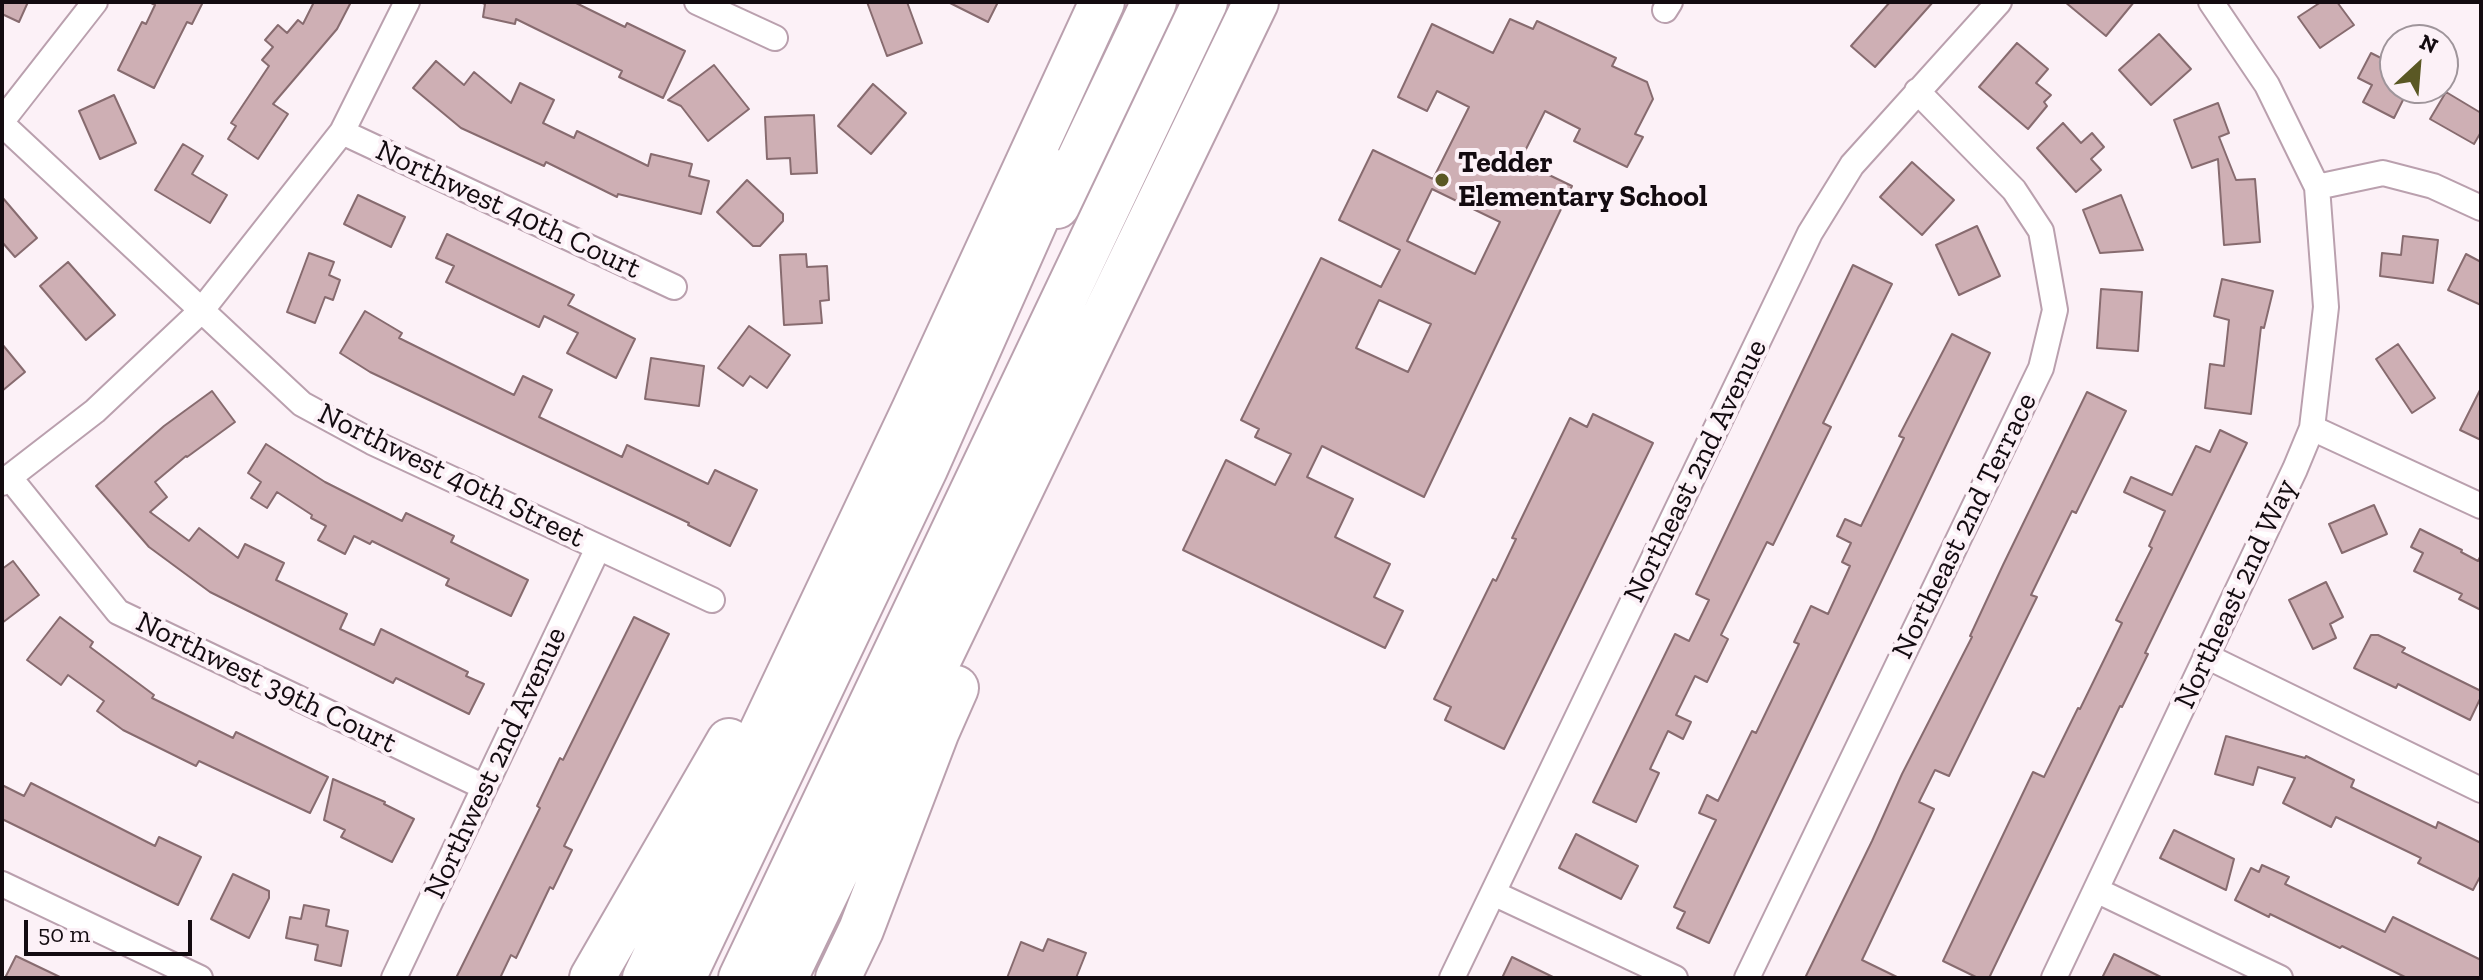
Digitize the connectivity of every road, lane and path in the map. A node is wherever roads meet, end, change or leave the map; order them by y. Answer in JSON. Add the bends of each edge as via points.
{"nodes":[{"id":1,"x":95,"y":2,"type":"edge"},
{"id":2,"x":407,"y":2,"type":"edge"},
{"id":3,"x":697,"y":2,"type":"edge"},
{"id":4,"x":1102,"y":2,"type":"edge"},
{"id":5,"x":1134,"y":2,"type":"edge"},
{"id":6,"x":1154,"y":2,"type":"edge"},
{"id":7,"x":1205,"y":2,"type":"edge"},
{"id":8,"x":1256,"y":2,"type":"edge"},
{"id":9,"x":1999,"y":2,"type":"edge"},
{"id":10,"x":2211,"y":2,"type":"edge"},
{"id":11,"x":775,"y":38,"type":"dead end"},
{"id":12,"x":1917,"y":91,"type":"junction"},
{"id":13,"x":2,"y":122,"type":"edge"},
{"id":14,"x":342,"y":132,"type":"junction"},
{"id":15,"x":2317,"y":187,"type":"junction"},
{"id":16,"x":2481,"y":208,"type":"edge"},
{"id":17,"x":674,"y":287,"type":"dead end"},
{"id":18,"x":201,"y":311,"type":"junction"},
{"id":19,"x":1071,"y":385,"type":"junction"},
{"id":20,"x":914,"y":410,"type":"junction"},
{"id":21,"x":2312,"y":428,"type":"junction"},
{"id":22,"x":925,"y":469,"type":"junction"},
{"id":23,"x":6,"y":480,"type":"edge"},
{"id":24,"x":2481,"y":506,"type":"edge"},
{"id":25,"x":598,"y":548,"type":"junction"},
{"id":26,"x":712,"y":600,"type":"dead end"},
{"id":27,"x":2206,"y":656,"type":"junction"},
{"id":28,"x":484,"y":787,"type":"junction"},
{"id":29,"x":2481,"y":790,"type":"edge"},
{"id":30,"x":2,"y":884,"type":"edge"},
{"id":31,"x":2096,"y":890,"type":"junction"},
{"id":32,"x":1493,"y":893,"type":"junction"},
{"id":33,"x":200,"y":978,"type":"edge"},
{"id":34,"x":394,"y":978,"type":"edge"},
{"id":35,"x":592,"y":978,"type":"edge"},
{"id":36,"x":645,"y":978,"type":"edge"},
{"id":37,"x":683,"y":978,"type":"edge"},
{"id":38,"x":741,"y":978,"type":"edge"},
{"id":39,"x":785,"y":978,"type":"edge"},
{"id":40,"x":838,"y":978,"type":"edge"},
{"id":41,"x":1452,"y":978,"type":"edge"},
{"id":42,"x":1675,"y":978,"type":"edge"},
{"id":43,"x":1747,"y":978,"type":"edge"},
{"id":44,"x":2054,"y":978,"type":"edge"},
{"id":45,"x":2280,"y":978,"type":"edge"}],
"edges":[{"from":1,"to":13,"type":"street"},
{"from":2,"to":14,"type":"street"},
{"from":3,"to":11,"type":"street"},
{"from":4,"to":20,"type":"highway"},
{"from":5,"to":22,"type":"highway"},
{"from":6,"to":22,"type":"highway","via":[[977,373]]},
{"from":7,"to":38,"type":"highway"},
{"from":8,"to":19,"type":"highway"},
{"from":9,"to":12,"type":"street","name":"Northeast 2nd Avenue"},
{"from":10,"to":15,"type":"street","via":[[2267,85]]},
{"from":12,"to":32,"type":"street","name":"Northeast 2nd Avenue","via":[[1852,165],[1810,233]]},
{"from":12,"to":43,"type":"street","name":"Northeast 2nd Terrace","via":[[2014,190],[2041,231],[2055,310],[2041,368]]},
{"from":13,"to":18,"type":"street","name":"Northwest 40th Street"},
{"from":14,"to":17,"type":"street","name":"Northwest 40th Court"},
{"from":14,"to":18,"type":"street"},
{"from":15,"to":16,"type":"street","via":[[2383,173],[2433,186]]},
{"from":15,"to":21,"type":"street","name":"Northeast 2nd Way","via":[[2326,307]]},
{"from":18,"to":23,"type":"street","via":[[95,411]]},
{"from":18,"to":25,"type":"street","name":"Northwest 40th Street","via":[[302,404]]},
{"from":19,"to":39,"type":"highway"},
{"from":19,"to":40,"type":"highway","via":[[985,622]]},
{"from":20,"to":35,"type":"highway","via":[[862,466],[729,742]]},
{"from":20,"to":36,"type":"highway"},
{"from":21,"to":24,"type":"street"},
{"from":21,"to":27,"type":"street","name":"Northeast 2nd Way"},
{"from":22,"to":37,"type":"highway"},
{"from":23,"to":28,"type":"street","name":"Northwest 39th Court","via":[[118,612]]},
{"from":25,"to":26,"type":"street","name":"Northwest 40th Street"},
{"from":25,"to":28,"type":"street","name":"Northwest 2nd Avenue"},
{"from":27,"to":29,"type":"street"},
{"from":27,"to":31,"type":"street","name":"Northeast 2nd Way"},
{"from":28,"to":34,"type":"street","name":"Northwest 2nd Avenue"},
{"from":30,"to":33,"type":"street"},
{"from":31,"to":44,"type":"street","name":"Northeast 2nd Way"},
{"from":31,"to":45,"type":"street"},
{"from":32,"to":41,"type":"street","name":"Northeast 2nd Avenue"},
{"from":32,"to":42,"type":"street"}]}
